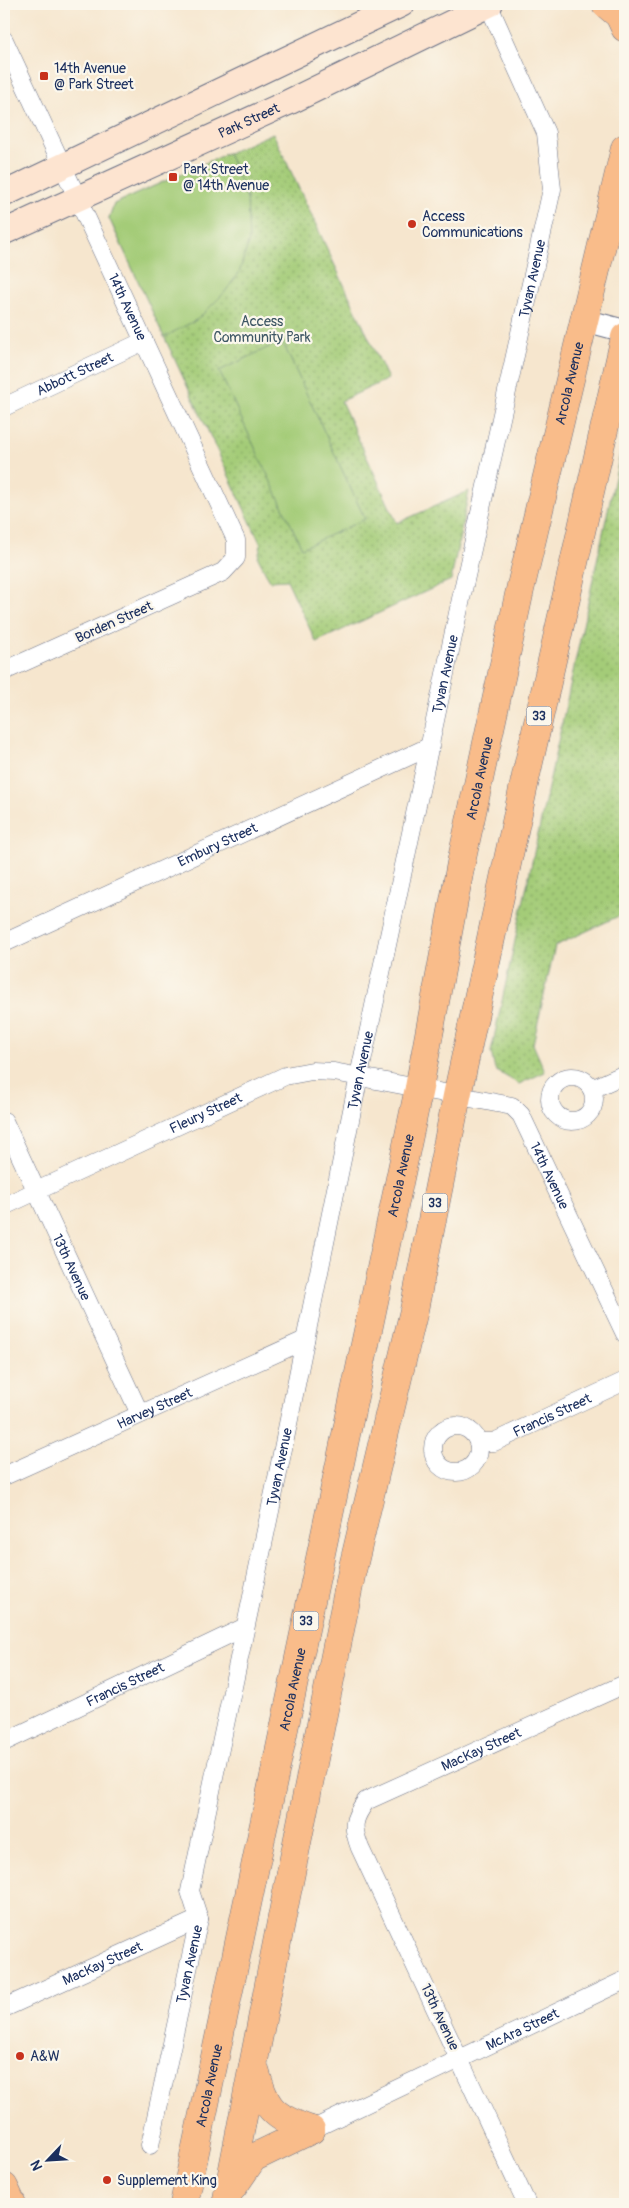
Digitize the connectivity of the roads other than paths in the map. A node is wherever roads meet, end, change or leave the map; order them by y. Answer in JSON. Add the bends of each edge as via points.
{"nodes":[{"id":1,"x":402,"y":4,"type":"edge"},
{"id":2,"x":489,"y":4,"type":"edge"},
{"id":3,"x":606,"y":4,"type":"edge"},
{"id":4,"x":625,"y":28,"type":"edge"},
{"id":5,"x":4,"y":40,"type":"edge"},
{"id":6,"x":625,"y":148,"type":"edge"},
{"id":7,"x":63,"y":166,"type":"junction"},
{"id":8,"x":4,"y":194,"type":"edge"},
{"id":9,"x":78,"y":198,"type":"junction"},
{"id":10,"x":4,"y":232,"type":"edge"},
{"id":11,"x":584,"y":320,"type":"junction"},
{"id":12,"x":625,"y":331,"type":"edge"},
{"id":13,"x":625,"y":337,"type":"edge"},
{"id":14,"x":144,"y":341,"type":"junction"},
{"id":15,"x":4,"y":407,"type":"edge"},
{"id":16,"x":223,"y":572,"type":"joint"},
{"id":17,"x":4,"y":671,"type":"edge"},
{"id":18,"x":431,"y":746,"type":"junction"},
{"id":19,"x":4,"y":943,"type":"edge"},
{"id":20,"x":625,"y":1074,"type":"edge"},
{"id":21,"x":359,"y":1076,"type":"junction"},
{"id":22,"x":418,"y":1088,"type":"junction"},
{"id":23,"x":592,"y":1089,"type":"dead end"},
{"id":24,"x":457,"y":1096,"type":"junction"},
{"id":25,"x":4,"y":1121,"type":"edge"},
{"id":26,"x":36,"y":1191,"type":"junction"},
{"id":27,"x":4,"y":1206,"type":"edge"},
{"id":28,"x":625,"y":1334,"type":"edge"},
{"id":29,"x":305,"y":1340,"type":"junction"},
{"id":30,"x":625,"y":1381,"type":"edge"},
{"id":31,"x":140,"y":1414,"type":"junction"},
{"id":32,"x":478,"y":1442,"type":"dead end"},
{"id":33,"x":4,"y":1476,"type":"edge"},
{"id":34,"x":245,"y":1627,"type":"junction"},
{"id":35,"x":625,"y":1684,"type":"edge"},
{"id":36,"x":4,"y":1742,"type":"edge"},
{"id":37,"x":353,"y":1830,"type":"joint"},
{"id":38,"x":199,"y":1919,"type":"junction"},
{"id":39,"x":625,"y":1980,"type":"edge"},
{"id":40,"x":4,"y":2008,"type":"edge"},
{"id":41,"x":460,"y":2059,"type":"junction"},
{"id":42,"x":253,"y":2065,"type":"junction"},
{"id":43,"x":311,"y":2130,"type":"junction"},
{"id":44,"x":150,"y":2145,"type":"dead end"},
{"id":45,"x":193,"y":2155,"type":"junction"},
{"id":46,"x":4,"y":2187,"type":"edge"},
{"id":47,"x":227,"y":2199,"type":"edge"},
{"id":48,"x":12,"y":2204,"type":"edge"},
{"id":49,"x":179,"y":2204,"type":"edge"},
{"id":50,"x":184,"y":2204,"type":"edge"},
{"id":51,"x":527,"y":2204,"type":"edge"}],
"edges":[{"from":1,"to":7,"type":"main road"},
{"from":2,"to":9,"type":"main road","name":"Park Street","via":[[287,103]]},
{"from":2,"to":18,"type":"street","name":"Tyvan Avenue","via":[[546,133],[552,189]]},
{"from":3,"to":4,"type":"main road","via":[[618,15]]},
{"from":5,"to":7,"type":"street","name":"14th Avenue"},
{"from":6,"to":11,"type":"main road","name":"Arcola Avenue","number":"33"},
{"from":7,"to":8,"type":"main road"},
{"from":7,"to":9,"type":"street","name":"14th Avenue"},
{"from":9,"to":10,"type":"main road","name":"Park Street"},
{"from":9,"to":14,"type":"street","name":"14th Avenue"},
{"from":11,"to":12,"type":"street"},
{"from":11,"to":22,"type":"main road","name":"Arcola Avenue","number":"33","via":[[520,590]]},
{"from":13,"to":24,"type":"main road","number":"33"},
{"from":14,"to":15,"type":"street","name":"Abbott Street"},
{"from":14,"to":16,"type":"street","name":"14th Avenue","via":[[236,540],[236,558]]},
{"from":16,"to":17,"type":"street","name":"Borden Street"},
{"from":18,"to":19,"type":"street","name":"Embury Street"},
{"from":18,"to":21,"type":"street","name":"Tyvan Avenue"},
{"from":20,"to":23,"type":"street"},
{"from":21,"to":22,"type":"street","name":"Fleury Street"},
{"from":21,"to":26,"type":"street","name":"Fleury Street","via":[[312,1070],[285,1076]]},
{"from":21,"to":29,"type":"street","name":"Tyvan Avenue"},
{"from":22,"to":24,"type":"street","name":"14th Avenue"},
{"from":22,"to":45,"type":"main road","name":"Arcola Avenue","number":"33"},
{"from":24,"to":28,"type":"street","name":"14th Avenue","via":[[512,1106],[521,1115]]},
{"from":24,"to":42,"type":"main road","number":"33","via":[[414,1310],[352,1571]]},
{"from":25,"to":26,"type":"street","name":"13th Avenue"},
{"from":26,"to":27,"type":"street","name":"Fleury Street"},
{"from":26,"to":31,"type":"street","name":"13th Avenue"},
{"from":29,"to":31,"type":"street","name":"Harvey Street"},
{"from":29,"to":34,"type":"street","name":"Tyvan Avenue"},
{"from":30,"to":32,"type":"street","name":"Francis Street","via":[[494,1442]]},
{"from":31,"to":33,"type":"street","name":"Harvey Street"},
{"from":34,"to":36,"type":"street","name":"Francis Street"},
{"from":34,"to":38,"type":"street","name":"Tyvan Avenue","via":[[190,1890]]},
{"from":35,"to":37,"type":"street","name":"MacKay Street","via":[[366,1801],[356,1814]]},
{"from":37,"to":41,"type":"street","name":"13th Avenue"},
{"from":38,"to":40,"type":"street","name":"MacKay Street"},
{"from":38,"to":44,"type":"street","name":"Tyvan Avenue"},
{"from":39,"to":41,"type":"street","name":"McAra Street"},
{"from":41,"to":43,"type":"street","name":"McAra Street"},
{"from":41,"to":51,"type":"street","name":"13th Avenue"},
{"from":42,"to":43,"type":"main road","via":[[268,2106],[278,2116]]},
{"from":42,"to":47,"type":"main road","number":"33"},
{"from":43,"to":47,"type":"main road","via":[[253,2158]]},
{"from":45,"to":49,"type":"main road"},
{"from":45,"to":50,"type":"main road","name":"Arcola Avenue","number":"33"},
{"from":46,"to":48,"type":"main road"}]}
